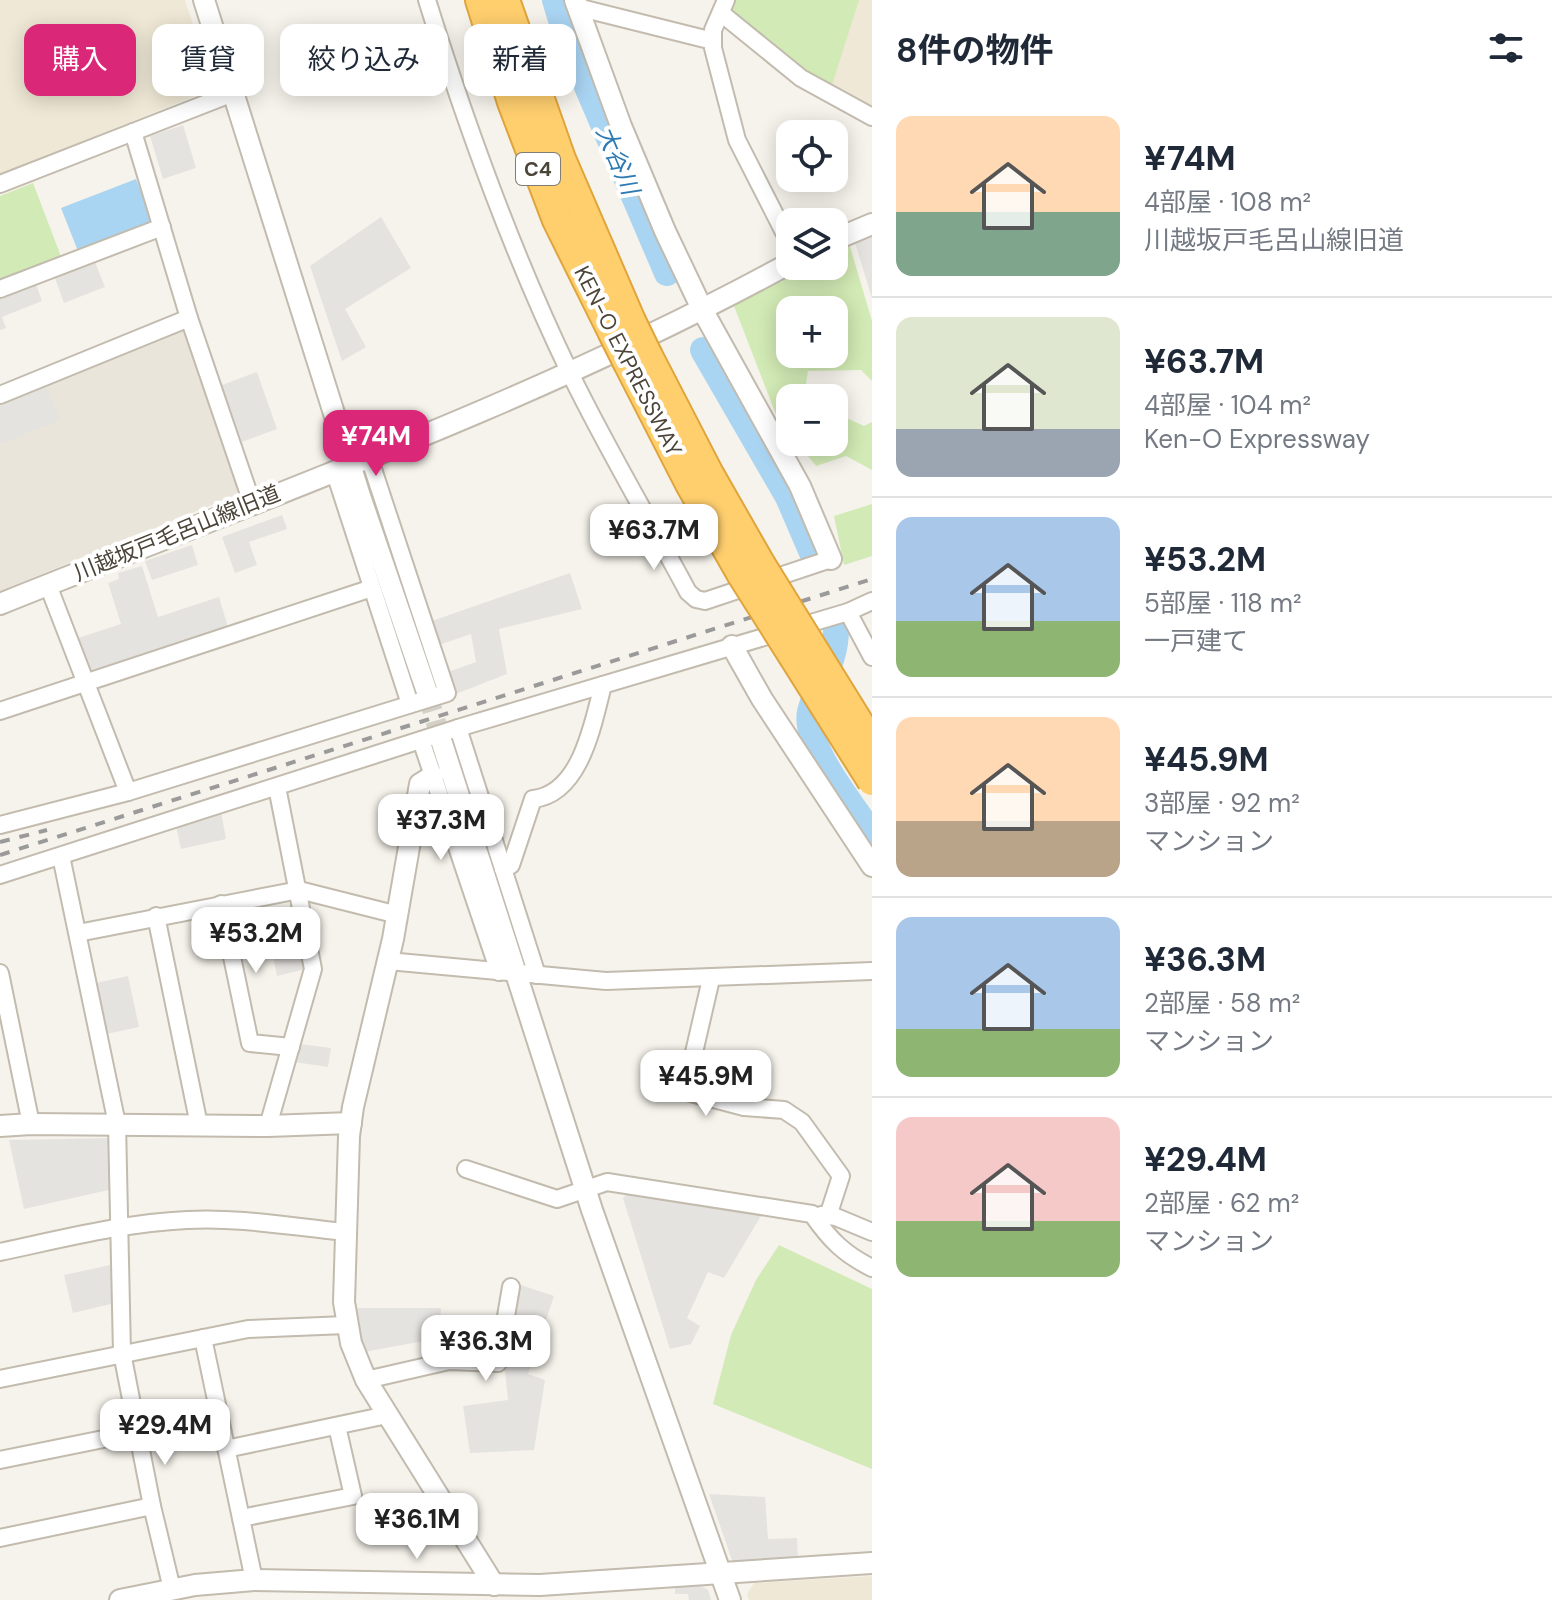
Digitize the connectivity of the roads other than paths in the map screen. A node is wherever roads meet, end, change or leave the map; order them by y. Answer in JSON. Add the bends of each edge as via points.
{"nodes":[{"id":1,"x":204,"y":0,"type":"edge"},
{"id":2,"x":427,"y":0,"type":"edge"},
{"id":3,"x":480,"y":0,"type":"edge"},
{"id":4,"x":505,"y":0,"type":"edge"},
{"id":5,"x":576,"y":4,"type":"edge"},
{"id":6,"x":724,"y":6,"type":"edge"},
{"id":7,"x":211,"y":24,"type":"edge"},
{"id":8,"x":713,"y":41,"type":"junction"},
{"id":9,"x":225,"y":96,"type":"edge"},
{"id":10,"x":234,"y":96,"type":"edge"},
{"id":11,"x":872,"y":117,"type":"edge"},
{"id":12,"x":133,"y":132,"type":"junction"},
{"id":13,"x":0,"y":184,"type":"edge"},
{"id":14,"x":776,"y":217,"type":"edge"},
{"id":15,"x":872,"y":224,"type":"edge"},
{"id":16,"x":162,"y":227,"type":"junction"},
{"id":17,"x":848,"y":234,"type":"edge"},
{"id":18,"x":776,"y":271,"type":"edge"},
{"id":19,"x":0,"y":289,"type":"edge"},
{"id":20,"x":703,"y":311,"type":"junction"},
{"id":21,"x":189,"y":318,"type":"junction"},
{"id":22,"x":621,"y":326,"type":"junction"},
{"id":23,"x":571,"y":374,"type":"junction"},
{"id":24,"x":0,"y":395,"type":"edge"},
{"id":25,"x":351,"y":464,"type":"junction"},
{"id":26,"x":252,"y":503,"type":"junction"},
{"id":27,"x":831,"y":559,"type":"joint"},
{"id":28,"x":752,"y":570,"type":"junction"},
{"id":29,"x":48,"y":585,"type":"junction"},
{"id":30,"x":372,"y":588,"type":"junction"},
{"id":31,"x":872,"y":601,"type":"edge"},
{"id":32,"x":0,"y":604,"type":"edge"},
{"id":33,"x":848,"y":612,"type":"junction"},
{"id":34,"x":732,"y":646,"type":"junction"},
{"id":35,"x":872,"y":657,"type":"edge"},
{"id":36,"x":85,"y":683,"type":"junction"},
{"id":37,"x":603,"y":685,"type":"junction"},
{"id":38,"x":419,"y":698,"type":"junction"},
{"id":39,"x":0,"y":711,"type":"edge"},
{"id":40,"x":458,"y":728,"type":"junction"},
{"id":41,"x":421,"y":740,"type":"junction"},
{"id":42,"x":442,"y":743,"type":"tunnel mouth"},
{"id":43,"x":872,"y":744,"type":"edge"},
{"id":44,"x":433,"y":776,"type":"junction"},
{"id":45,"x":872,"y":781,"type":"edge"},
{"id":46,"x":277,"y":787,"type":"junction"},
{"id":47,"x":128,"y":792,"type":"junction"},
{"id":48,"x":0,"y":825,"type":"edge"},
{"id":49,"x":61,"y":856,"type":"junction"},
{"id":50,"x":872,"y":866,"type":"edge"},
{"id":51,"x":503,"y":869,"type":"junction"},
{"id":52,"x":0,"y":875,"type":"edge"},
{"id":53,"x":299,"y":890,"type":"junction"},
{"id":54,"x":221,"y":904,"type":"junction"},
{"id":55,"x":398,"y":915,"type":"junction"},
{"id":56,"x":156,"y":916,"type":"junction"},
{"id":57,"x":78,"y":933,"type":"junction"},
{"id":58,"x":388,"y":961,"type":"junction"},
{"id":59,"x":872,"y":971,"type":"edge"},
{"id":60,"x":0,"y":973,"type":"edge"},
{"id":61,"x":517,"y":974,"type":"junction"},
{"id":62,"x":711,"y":979,"type":"junction"},
{"id":63,"x":291,"y":1047,"type":"junction"},
{"id":64,"x":351,"y":1123,"type":"junction"},
{"id":65,"x":31,"y":1124,"type":"junction"},
{"id":66,"x":117,"y":1124,"type":"junction"},
{"id":67,"x":199,"y":1125,"type":"junction"},
{"id":68,"x":0,"y":1126,"type":"edge"},
{"id":69,"x":268,"y":1126,"type":"junction"},
{"id":70,"x":466,"y":1169,"type":"dead end"},
{"id":71,"x":586,"y":1188,"type":"junction"},
{"id":72,"x":820,"y":1215,"type":"junction"},
{"id":73,"x":120,"y":1227,"type":"junction"},
{"id":74,"x":345,"y":1232,"type":"junction"},
{"id":75,"x":872,"y":1232,"type":"edge"},
{"id":76,"x":0,"y":1252,"type":"edge"},
{"id":77,"x":872,"y":1268,"type":"edge"},
{"id":78,"x":511,"y":1287,"type":"dead end"},
{"id":79,"x":346,"y":1325,"type":"junction"},
{"id":80,"x":203,"y":1338,"type":"junction"},
{"id":81,"x":122,"y":1353,"type":"junction"},
{"id":82,"x":0,"y":1379,"type":"edge"},
{"id":83,"x":366,"y":1380,"type":"junction"},
{"id":84,"x":387,"y":1415,"type":"junction"},
{"id":85,"x":337,"y":1426,"type":"junction"},
{"id":86,"x":138,"y":1432,"type":"junction"},
{"id":87,"x":226,"y":1449,"type":"junction"},
{"id":88,"x":0,"y":1460,"type":"edge"},
{"id":89,"x":152,"y":1506,"type":"junction"},
{"id":90,"x":241,"y":1518,"type":"junction"},
{"id":91,"x":0,"y":1538,"type":"edge"},
{"id":92,"x":872,"y":1563,"type":"edge"},
{"id":93,"x":721,"y":1575,"type":"junction"},
{"id":94,"x":254,"y":1580,"type":"junction"},
{"id":95,"x":494,"y":1585,"type":"junction"},
{"id":96,"x":172,"y":1589,"type":"junction"},
{"id":97,"x":541,"y":1593,"type":"edge"},
{"id":98,"x":120,"y":1600,"type":"edge"},
{"id":99,"x":730,"y":1600,"type":"edge"}],
"edges":[{"from":1,"to":7,"type":"street"},
{"from":2,"to":23,"type":"street","via":[[484,173]]},
{"from":3,"to":22,"type":"highway","name":"KEN-O EXPRESSWAY","number":"C4","via":[[557,220]]},
{"from":4,"to":22,"type":"highway","name":"KEN-O EXPRESSWAY","number":"C4"},
{"from":5,"to":8,"type":"street"},
{"from":5,"to":20,"type":"street","via":[[621,126]]},
{"from":6,"to":8,"type":"street"},
{"from":6,"to":11,"type":"street","via":[[801,78]]},
{"from":8,"to":14,"type":"street","via":[[737,140]]},
{"from":9,"to":12,"type":"street"},
{"from":10,"to":25,"type":"street"},
{"from":12,"to":13,"type":"street"},
{"from":12,"to":16,"type":"street"},
{"from":15,"to":17,"type":"street"},
{"from":16,"to":19,"type":"street"},
{"from":16,"to":21,"type":"street"},
{"from":18,"to":20,"type":"street","name":"川越坂戸毛呂山線旧道"},
{"from":20,"to":23,"type":"street","name":"川越坂戸毛呂山線旧道"},
{"from":20,"to":27,"type":"street","via":[[800,486]]},
{"from":21,"to":24,"type":"street"},
{"from":21,"to":26,"type":"street"},
{"from":22,"to":28,"type":"highway","name":"KEN-O EXPRESSWAY","number":"C4","bridge":true,"via":[[709,474]]},
{"from":23,"to":25,"type":"street","name":"川越坂戸毛呂山線旧道"},
{"from":23,"to":27,"type":"street","via":[[696,599],[705,601]]},
{"from":25,"to":26,"type":"street","name":"川越坂戸毛呂山線旧道"},
{"from":25,"to":30,"type":"street"},
{"from":25,"to":38,"type":"street"},
{"from":26,"to":29,"type":"street","name":"川越坂戸毛呂山線旧道"},
{"from":28,"to":43,"type":"highway","name":"KEN-O EXPRESSWAY","number":"C4","bridge":true},
{"from":28,"to":45,"type":"highway","name":"KEN-O EXPRESSWAY","number":"C4","bridge":true},
{"from":29,"to":32,"type":"street","name":"川越坂戸毛呂山線旧道"},
{"from":29,"to":36,"type":"street"},
{"from":30,"to":36,"type":"street"},
{"from":30,"to":38,"type":"street"},
{"from":31,"to":33,"type":"street"},
{"from":33,"to":34,"type":"street"},
{"from":33,"to":35,"type":"street"},
{"from":34,"to":37,"type":"street"},
{"from":34,"to":50,"type":"street"},
{"from":36,"to":39,"type":"street"},
{"from":36,"to":47,"type":"street"},
{"from":37,"to":40,"type":"street"},
{"from":37,"to":51,"type":"street","via":[[592,729],[571,774],[548,797],[533,799],[511,865]]},
{"from":38,"to":47,"type":"street"},
{"from":40,"to":41,"type":"street"},
{"from":40,"to":51,"type":"street"},
{"from":41,"to":44,"type":"street"},
{"from":41,"to":46,"type":"street"},
{"from":42,"to":61,"type":"street"},
{"from":44,"to":55,"type":"street","via":[[420,784]]},
{"from":44,"to":61,"type":"street"},
{"from":46,"to":49,"type":"street"},
{"from":46,"to":53,"type":"street"},
{"from":47,"to":48,"type":"street"},
{"from":49,"to":52,"type":"street"},
{"from":49,"to":57,"type":"street"},
{"from":51,"to":61,"type":"street"},
{"from":53,"to":54,"type":"street"},
{"from":53,"to":55,"type":"street"},
{"from":53,"to":63,"type":"street","via":[[313,969]]},
{"from":54,"to":56,"type":"street"},
{"from":54,"to":63,"type":"street","via":[[250,1043]]},
{"from":55,"to":58,"type":"street"},
{"from":56,"to":57,"type":"street"},
{"from":56,"to":67,"type":"street"},
{"from":57,"to":66,"type":"street"},
{"from":58,"to":61,"type":"street"},
{"from":58,"to":64,"type":"street"},
{"from":59,"to":62,"type":"street"},
{"from":60,"to":65,"type":"street"},
{"from":61,"to":62,"type":"street","via":[[606,981]]},
{"from":61,"to":71,"type":"street"},
{"from":62,"to":72,"type":"street","via":[[686,1087],[691,1093],[744,1107],[778,1108],[802,1122],[841,1176]]},
{"from":63,"to":69,"type":"street"},
{"from":64,"to":69,"type":"street"},
{"from":64,"to":74,"type":"street"},
{"from":65,"to":66,"type":"street"},
{"from":65,"to":68,"type":"street"},
{"from":66,"to":67,"type":"street"},
{"from":66,"to":73,"type":"street"},
{"from":67,"to":69,"type":"street"},
{"from":70,"to":71,"type":"street","via":[[557,1199]]},
{"from":71,"to":72,"type":"street","via":[[607,1182]]},
{"from":71,"to":93,"type":"street"},
{"from":72,"to":75,"type":"street"},
{"from":72,"to":77,"type":"street","via":[[827,1235],[849,1257]]},
{"from":73,"to":74,"type":"street","via":[[221,1220]]},
{"from":73,"to":76,"type":"street"},
{"from":73,"to":81,"type":"street"},
{"from":74,"to":79,"type":"street"},
{"from":78,"to":83,"type":"street","via":[[498,1363],[449,1361]]},
{"from":79,"to":80,"type":"street","via":[[248,1329]]},
{"from":79,"to":83,"type":"street"},
{"from":80,"to":81,"type":"street"},
{"from":80,"to":87,"type":"street"},
{"from":81,"to":82,"type":"street"},
{"from":81,"to":86,"type":"street"},
{"from":83,"to":84,"type":"street"},
{"from":84,"to":85,"type":"street"},
{"from":84,"to":95,"type":"street"},
{"from":85,"to":87,"type":"street"},
{"from":85,"to":90,"type":"street","via":[[353,1496]]},
{"from":86,"to":88,"type":"street"},
{"from":86,"to":89,"type":"street"},
{"from":87,"to":90,"type":"street"},
{"from":89,"to":91,"type":"street"},
{"from":89,"to":96,"type":"street"},
{"from":90,"to":94,"type":"street"},
{"from":92,"to":93,"type":"street"},
{"from":93,"to":97,"type":"street"},
{"from":93,"to":99,"type":"street"},
{"from":94,"to":95,"type":"street"},
{"from":94,"to":96,"type":"street"},
{"from":95,"to":97,"type":"street"},
{"from":96,"to":98,"type":"street"}]}
